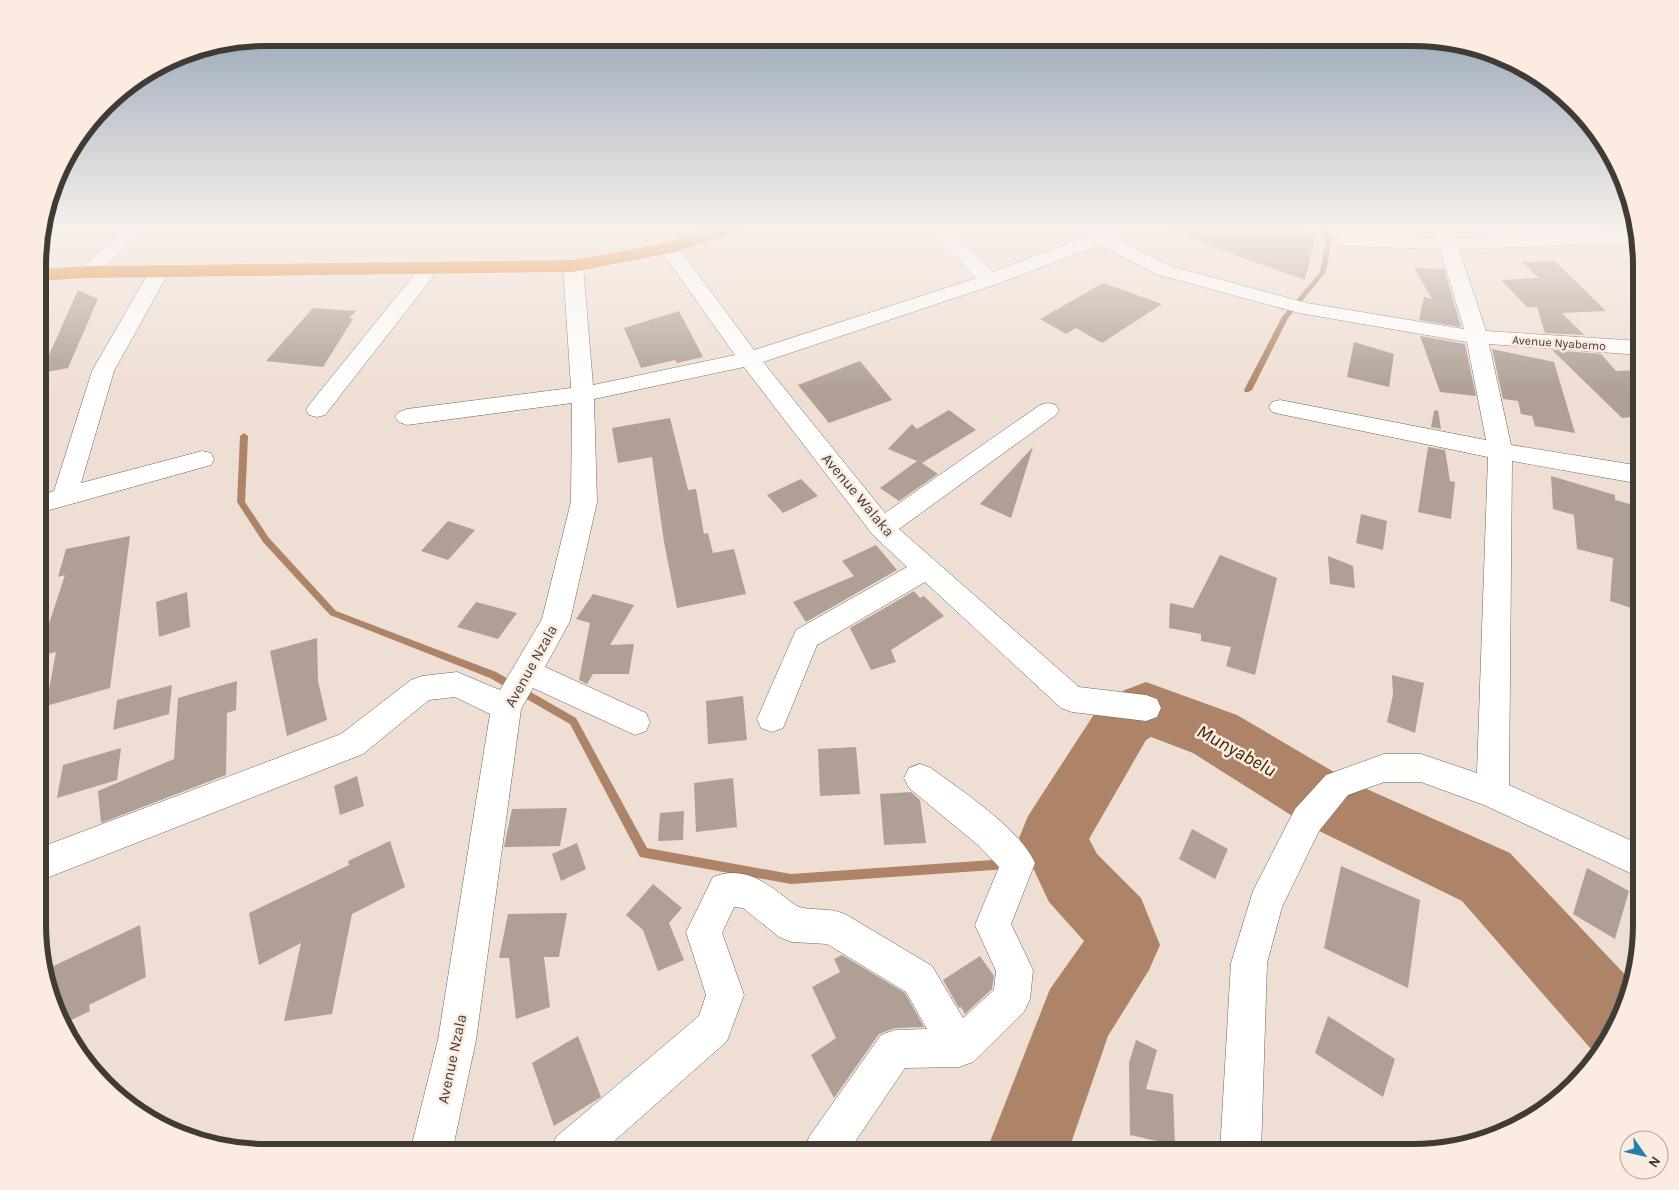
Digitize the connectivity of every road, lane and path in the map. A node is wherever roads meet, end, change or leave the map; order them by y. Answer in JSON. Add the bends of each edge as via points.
{"nodes":[{"id":1,"x":154,"y":282,"type":"edge"},
{"id":2,"x":419,"y":282,"type":"edge"},
{"id":3,"x":574,"y":282,"type":"edge"},
{"id":4,"x":693,"y":282,"type":"edge"},
{"id":5,"x":985,"y":282,"type":"edge"},
{"id":6,"x":1204,"y":282,"type":"edge"},
{"id":7,"x":1459,"y":282,"type":"edge"},
{"id":8,"x":1477,"y":337,"type":"junction"},
{"id":9,"x":1633,"y":347,"type":"edge"},
{"id":10,"x":749,"y":359,"type":"junction"},
{"id":11,"x":583,"y":394,"type":"junction"},
{"id":12,"x":1280,"y":407,"type":"dead end"},
{"id":13,"x":318,"y":410,"type":"dead end"},
{"id":14,"x":1048,"y":410,"type":"dead end"},
{"id":15,"x":407,"y":417,"type":"dead end"},
{"id":16,"x":1500,"y":451,"type":"junction"},
{"id":17,"x":202,"y":459,"type":"dead end"},
{"id":18,"x":1633,"y":474,"type":"edge"},
{"id":19,"x":65,"y":497,"type":"junction"},
{"id":20,"x":46,"y":502,"type":"edge"},
{"id":21,"x":882,"y":528,"type":"junction"},
{"id":22,"x":927,"y":568,"type":"junction"},
{"id":23,"x":517,"y":689,"type":"junction"},
{"id":24,"x":1146,"y":708,"type":"dead end"},
{"id":25,"x":772,"y":719,"type":"dead end"},
{"id":26,"x":635,"y":722,"type":"dead end"},
{"id":27,"x":920,"y":778,"type":"dead end"},
{"id":28,"x":1493,"y":793,"type":"junction"},
{"id":29,"x":1633,"y":858,"type":"edge"},
{"id":30,"x":46,"y":862,"type":"edge"},
{"id":31,"x":959,"y":1048,"type":"junction"},
{"id":32,"x":433,"y":1144,"type":"edge"},
{"id":33,"x":580,"y":1144,"type":"edge"},
{"id":34,"x":830,"y":1144,"type":"edge"},
{"id":35,"x":1240,"y":1144,"type":"edge"}],
"edges":[{"from":1,"to":19,"type":"street","via":[[103,371]]},
{"from":2,"to":13,"type":"street"},
{"from":3,"to":11,"type":"street","name":"Avenue Nzala"},
{"from":4,"to":10,"type":"street","name":"Avenue Walaka"},
{"from":5,"to":10,"type":"street"},
{"from":6,"to":8,"type":"street","name":"Avenue Nyabemo","via":[[1299,308]]},
{"from":7,"to":8,"type":"street"},
{"from":8,"to":9,"type":"street","name":"Avenue Nyabemo"},
{"from":8,"to":16,"type":"street"},
{"from":10,"to":11,"type":"street"},
{"from":10,"to":21,"type":"street","name":"Avenue Walaka"},
{"from":11,"to":15,"type":"street"},
{"from":11,"to":23,"type":"street","name":"Avenue Nzala","via":[[584,502],[556,622]]},
{"from":12,"to":16,"type":"street"},
{"from":14,"to":21,"type":"street"},
{"from":16,"to":18,"type":"street"},
{"from":16,"to":28,"type":"street"},
{"from":17,"to":19,"type":"street"},
{"from":19,"to":20,"type":"street"},
{"from":21,"to":22,"type":"street","name":"Avenue Walaka"},
{"from":22,"to":24,"type":"street","name":"Avenue Walaka","via":[[1072,699]]},
{"from":22,"to":25,"type":"street","via":[[806,638]]},
{"from":23,"to":26,"type":"street"},
{"from":23,"to":30,"type":"street","via":[[457,684],[422,689],[352,744]]},
{"from":23,"to":32,"type":"street","name":"Avenue Nzala","via":[[457,1040]]},
{"from":27,"to":31,"type":"street","via":[[990,834],[1018,863],[993,925],[1015,970],[1010,999]]},
{"from":28,"to":29,"type":"street"},
{"from":28,"to":35,"type":"street","via":[[1421,768],[1384,768],[1336,785],[1307,820],[1265,903],[1249,963]]},
{"from":31,"to":33,"type":"street","via":[[919,979],[832,927],[792,924],[750,892],[725,889],[704,932],[724,994],[714,1028]]},
{"from":31,"to":34,"type":"street","via":[[895,1049]]}]}
